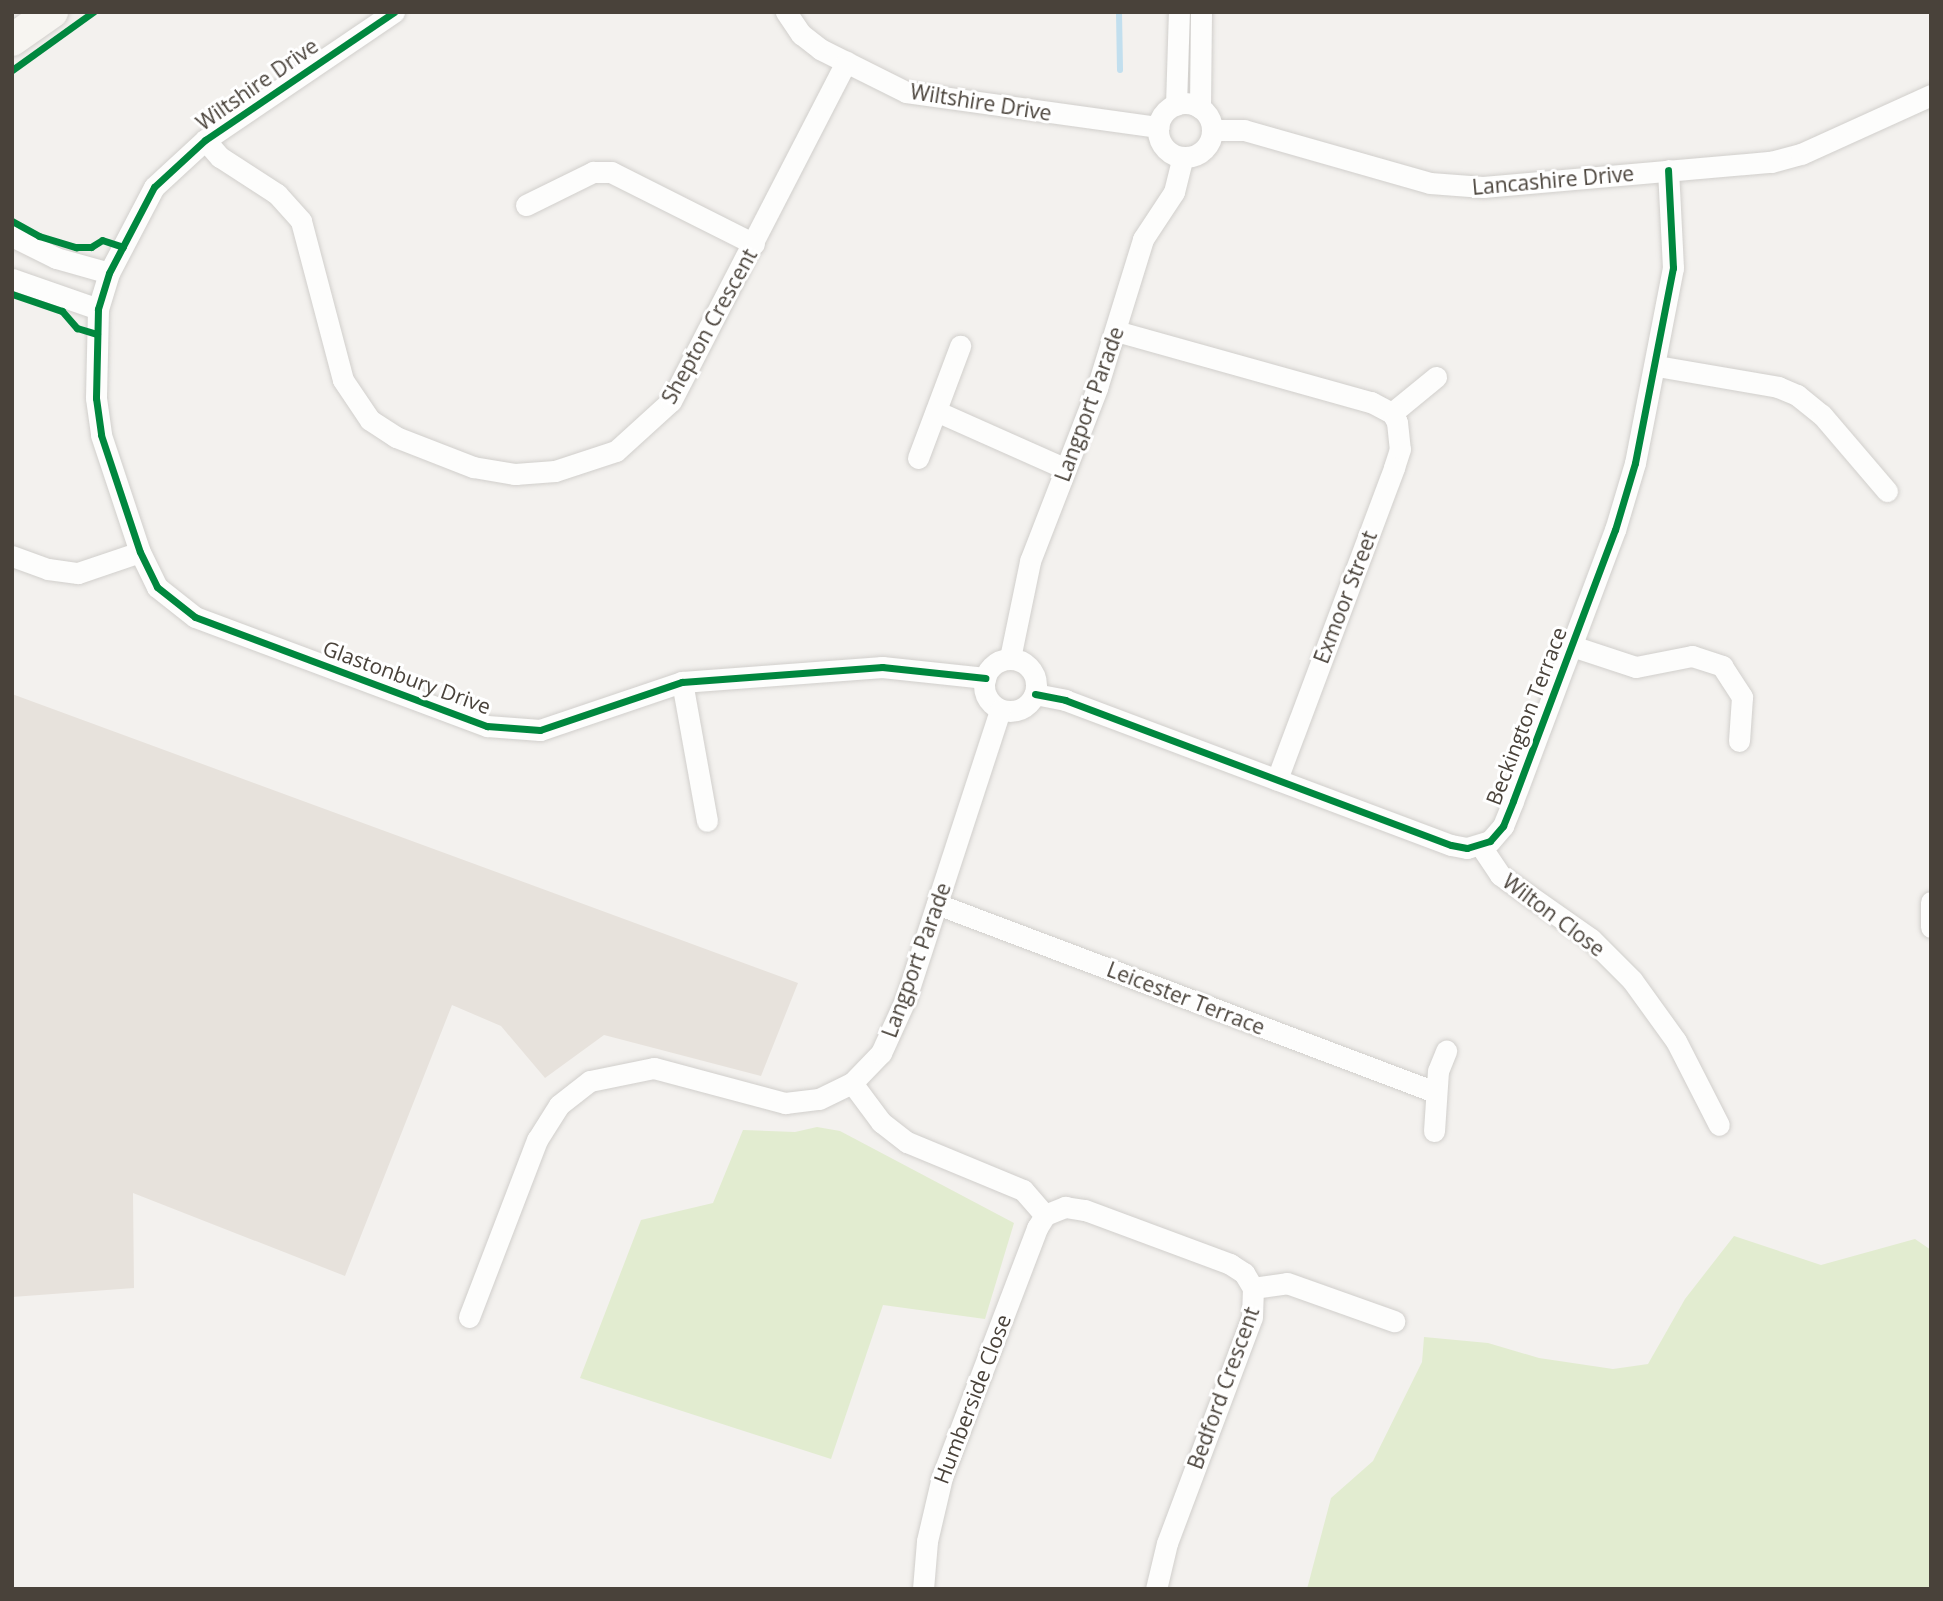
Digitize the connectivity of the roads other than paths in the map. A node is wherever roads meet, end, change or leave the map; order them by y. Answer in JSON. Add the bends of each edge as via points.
{"nodes":[{"id":1,"x":52,"y":12,"type":"edge"},
{"id":2,"x":394,"y":12,"type":"edge"},
{"id":3,"x":786,"y":12,"type":"edge"},
{"id":4,"x":1179,"y":12,"type":"edge"},
{"id":5,"x":1201,"y":12,"type":"edge"},
{"id":6,"x":12,"y":40,"type":"edge"},
{"id":7,"x":846,"y":62,"type":"junction"},
{"id":8,"x":1931,"y":95,"type":"edge"},
{"id":9,"x":1176,"y":105,"type":"junction"},
{"id":10,"x":1200,"y":108,"type":"junction"},
{"id":11,"x":1159,"y":127,"type":"junction"},
{"id":12,"x":1212,"y":130,"type":"junction"},
{"id":13,"x":205,"y":140,"type":"junction"},
{"id":14,"x":1183,"y":157,"type":"junction"},
{"id":15,"x":1668,"y":170,"type":"junction"},
{"id":16,"x":526,"y":205,"type":"dead end"},
{"id":17,"x":12,"y":236,"type":"edge"},
{"id":18,"x":754,"y":244,"type":"junction"},
{"id":19,"x":109,"y":273,"type":"junction"},
{"id":20,"x":12,"y":279,"type":"edge"},
{"id":21,"x":98,"y":309,"type":"junction"},
{"id":22,"x":1116,"y":331,"type":"junction"},
{"id":23,"x":960,"y":346,"type":"dead end"},
{"id":24,"x":1657,"y":366,"type":"junction"},
{"id":25,"x":1436,"y":377,"type":"dead end"},
{"id":26,"x":936,"y":411,"type":"junction"},
{"id":27,"x":1392,"y":413,"type":"junction"},
{"id":28,"x":918,"y":458,"type":"dead end"},
{"id":29,"x":1066,"y":469,"type":"junction"},
{"id":30,"x":1888,"y":491,"type":"dead end"},
{"id":31,"x":140,"y":552,"type":"junction"},
{"id":32,"x":12,"y":556,"type":"edge"},
{"id":33,"x":1572,"y":646,"type":"junction"},
{"id":34,"x":1010,"y":658,"type":"junction"},
{"id":35,"x":985,"y":678,"type":"junction"},
{"id":36,"x":682,"y":682,"type":"junction"},
{"id":37,"x":1035,"y":694,"type":"junction"},
{"id":38,"x":1000,"y":710,"type":"junction"},
{"id":39,"x":1739,"y":741,"type":"dead end"},
{"id":40,"x":1277,"y":780,"type":"junction"},
{"id":41,"x":707,"y":821,"type":"dead end"},
{"id":42,"x":1480,"y":845,"type":"junction"},
{"id":43,"x":1931,"y":902,"type":"edge"},
{"id":44,"x":937,"y":904,"type":"junction"},
{"id":45,"x":1931,"y":927,"type":"edge"},
{"id":46,"x":1446,"y":1051,"type":"dead end"},
{"id":47,"x":852,"y":1083,"type":"junction"},
{"id":48,"x":1435,"y":1092,"type":"junction"},
{"id":49,"x":1719,"y":1125,"type":"dead end"},
{"id":50,"x":1434,"y":1131,"type":"dead end"},
{"id":51,"x":1045,"y":1215,"type":"junction"},
{"id":52,"x":1253,"y":1288,"type":"junction"},
{"id":53,"x":469,"y":1317,"type":"dead end"},
{"id":54,"x":1394,"y":1321,"type":"dead end"},
{"id":55,"x":923,"y":1589,"type":"edge"},
{"id":56,"x":1156,"y":1589,"type":"edge"}],
"edges":[{"from":1,"to":6,"type":"main road"},
{"from":2,"to":13,"type":"street","name":"Wiltshire Drive"},
{"from":3,"to":7,"type":"street","name":"Wiltshire Drive","via":[[807,40]]},
{"from":4,"to":9,"type":"street"},
{"from":5,"to":10,"type":"street"},
{"from":7,"to":11,"type":"street","name":"Wiltshire Drive","via":[[925,98]]},
{"from":7,"to":18,"type":"street","name":"Shepton Crescent"},
{"from":8,"to":15,"type":"street","name":"Lancashire Drive","via":[[1801,154],[1771,162]]},
{"from":9,"to":10,"type":"street"},
{"from":9,"to":11,"type":"street","via":[[1164,114]]},
{"from":10,"to":12,"type":"street"},
{"from":11,"to":14,"type":"street","via":[[1162,144]]},
{"from":12,"to":14,"type":"street","via":[[1203,150]]},
{"from":12,"to":15,"type":"street","name":"Lancashire Drive","via":[[1244,130],[1430,183],[1463,188]]},
{"from":13,"to":18,"type":"street","name":"Shepton Crescent","via":[[220,157],[277,194],[301,221],[343,380],[359,408],[396,437],[493,471],[535,474],[573,468],[616,451],[644,429],[683,381]]},
{"from":13,"to":19,"type":"street","name":"Wiltshire Drive","via":[[154,187]]},
{"from":14,"to":22,"type":"street","name":"Langport Parade","via":[[1174,192],[1143,239]]},
{"from":15,"to":24,"type":"street","name":"Beckington Terrace","via":[[1673,268]]},
{"from":16,"to":18,"type":"street","via":[[593,172],[611,172]]},
{"from":17,"to":19,"type":"street","via":[[56,258]]},
{"from":19,"to":21,"type":"street","name":"Wiltshire Drive"},
{"from":20,"to":21,"type":"street"},
{"from":21,"to":31,"type":"street","name":"Glastonbury Drive","via":[[96,398],[101,435]]},
{"from":22,"to":27,"type":"street","via":[[1371,402]]},
{"from":22,"to":29,"type":"street","name":"Langport Parade"},
{"from":23,"to":26,"type":"street"},
{"from":24,"to":30,"type":"street","via":[[1778,387],[1797,395],[1822,415]]},
{"from":24,"to":33,"type":"street","name":"Beckington Terrace","via":[[1625,499]]},
{"from":25,"to":27,"type":"street"},
{"from":26,"to":28,"type":"street"},
{"from":26,"to":29,"type":"street"},
{"from":27,"to":40,"type":"street","name":"Exmoor Street","via":[[1399,435],[1394,468]]},
{"from":29,"to":34,"type":"street","name":"Langport Parade","via":[[1030,561]]},
{"from":31,"to":32,"type":"street","via":[[78,573],[48,569]]},
{"from":31,"to":36,"type":"street","name":"Glastonbury Drive","via":[[157,587],[195,617],[487,726],[540,730]]},
{"from":33,"to":39,"type":"street","via":[[1636,667],[1692,656],[1722,666],[1742,697]]},
{"from":33,"to":42,"type":"street","name":"Beckington Terrace","via":[[1503,826]]},
{"from":34,"to":35,"type":"street","via":[[993,664]]},
{"from":34,"to":37,"type":"street","via":[[1031,668]]},
{"from":35,"to":36,"type":"street","name":"Glastonbury Drive","via":[[882,667]]},
{"from":35,"to":38,"type":"street","via":[[986,696]]},
{"from":36,"to":41,"type":"street"},
{"from":37,"to":38,"type":"street","via":[[1022,709]]},
{"from":37,"to":40,"type":"street","via":[[1065,700]]},
{"from":38,"to":44,"type":"street","name":"Langport Parade"},
{"from":40,"to":42,"type":"street","via":[[1451,845]]},
{"from":42,"to":49,"type":"street","name":"Wilton Close","via":[[1500,875],[1591,939],[1632,981],[1676,1041]]},
{"from":43,"to":45,"type":"street"},
{"from":44,"to":47,"type":"street","name":"Langport Parade","via":[[896,1027],[881,1053]]},
{"from":44,"to":48,"type":"street","name":"Leicester Terrace"},
{"from":46,"to":48,"type":"street"},
{"from":47,"to":51,"type":"street","via":[[881,1122],[907,1142],[1023,1190]]},
{"from":47,"to":53,"type":"street","name":"Langport Parade","via":[[819,1099],[785,1103],[654,1068],[590,1081],[559,1105],[537,1140]]},
{"from":48,"to":50,"type":"street"},
{"from":51,"to":52,"type":"street","name":"Bedford Crescent","via":[[1065,1207],[1085,1210],[1230,1264],[1244,1273]]},
{"from":51,"to":55,"type":"street","name":"Humberside Close","via":[[942,1477],[927,1541]]},
{"from":52,"to":54,"type":"street","via":[[1287,1283]]},
{"from":52,"to":56,"type":"street","name":"Bedford Crescent","via":[[1252,1318],[1167,1543]]}]}
